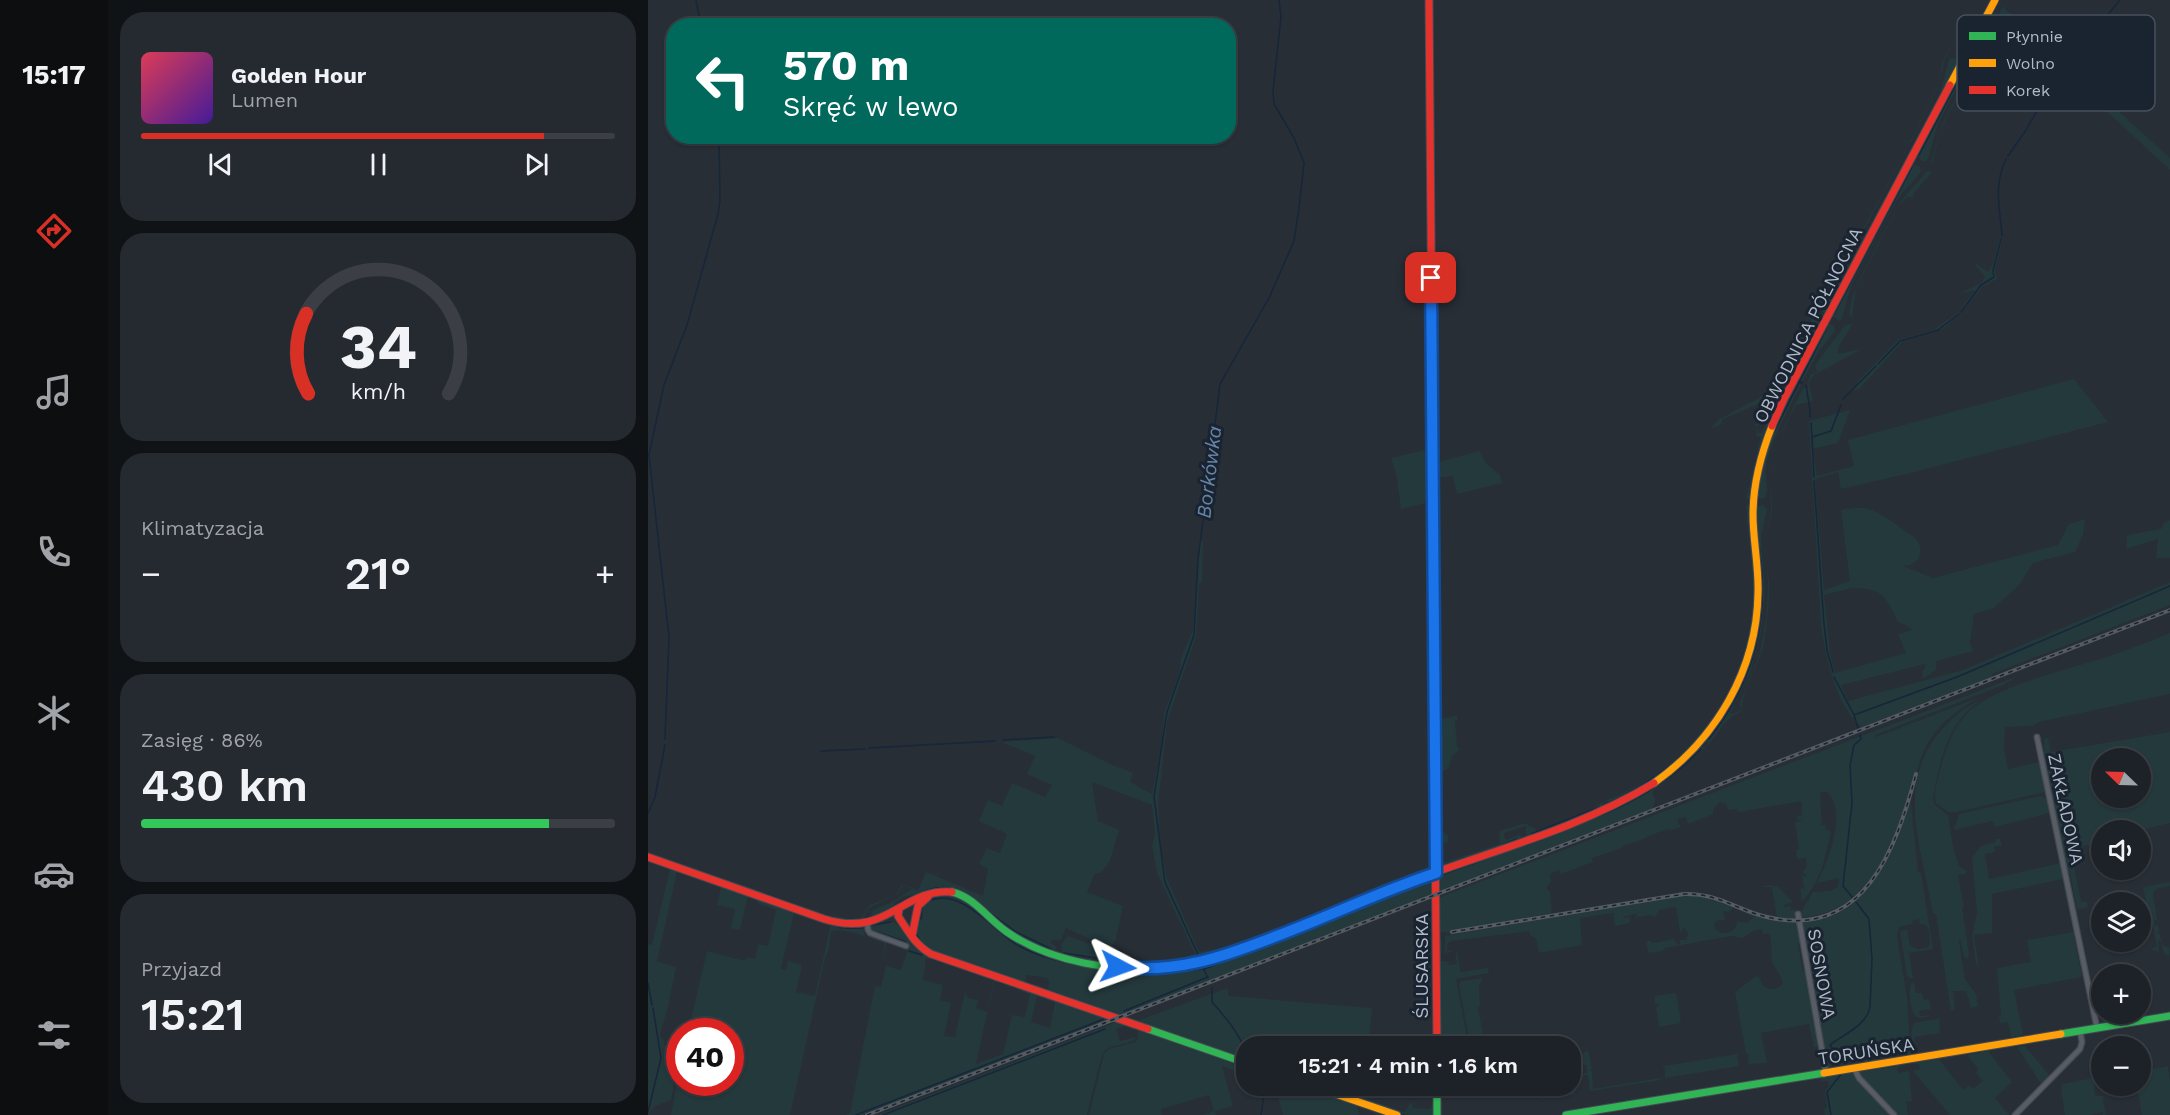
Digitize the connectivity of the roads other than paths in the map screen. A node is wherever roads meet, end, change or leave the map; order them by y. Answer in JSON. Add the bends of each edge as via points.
{"nodes":[{"id":1,"x":1429,"y":0,"type":"edge"},
{"id":2,"x":1995,"y":0,"type":"edge"},
{"id":3,"x":1987,"y":15,"type":"edge"},
{"id":4,"x":1957,"y":72,"type":"edge"},
{"id":5,"x":2037,"y":737,"type":"dead end"},
{"id":6,"x":648,"y":857,"type":"edge"},
{"id":7,"x":1436,"y":873,"type":"junction"},
{"id":8,"x":970,"y":902,"type":"junction"},
{"id":9,"x":908,"y":903,"type":"junction"},
{"id":10,"x":899,"y":909,"type":"junction"},
{"id":11,"x":917,"y":911,"type":"junction"},
{"id":12,"x":1798,"y":914,"type":"dead end"},
{"id":13,"x":883,"y":919,"type":"junction"},
{"id":14,"x":902,"y":921,"type":"junction"},
{"id":15,"x":913,"y":921,"type":"junction"},
{"id":16,"x":867,"y":922,"type":"junction"},
{"id":17,"x":913,"y":939,"type":"junction"},
{"id":18,"x":906,"y":946,"type":"dead end"},
{"id":19,"x":2170,"y":1016,"type":"edge"},
{"id":20,"x":2097,"y":1028,"type":"junction"},
{"id":21,"x":2080,"y":1031,"type":"junction"},
{"id":22,"x":1437,"y":1036,"type":"edge"},
{"id":23,"x":1236,"y":1061,"type":"edge"},
{"id":24,"x":1854,"y":1068,"type":"junction"},
{"id":25,"x":1826,"y":1073,"type":"junction"},
{"id":26,"x":1341,"y":1096,"type":"edge"},
{"id":27,"x":1437,"y":1096,"type":"edge"},
{"id":28,"x":1397,"y":1115,"type":"edge"},
{"id":29,"x":1437,"y":1115,"type":"edge"},
{"id":30,"x":1566,"y":1115,"type":"edge"},
{"id":31,"x":1894,"y":1115,"type":"edge"},
{"id":32,"x":2015,"y":1115,"type":"edge"}],
"edges":[{"from":1,"to":7,"type":"street","name":"ŚLUSARSKA"},
{"from":2,"to":3,"type":"street","name":"OBWODNICA PÓŁNOCNA"},
{"from":4,"to":7,"type":"street","name":"OBWODNICA PÓŁNOCNA","via":[[1767,437],[1756,477],[1753,508],[1758,582],[1756,625],[1745,666],[1725,709],[1687,756],[1637,793],[1578,820]]},
{"from":5,"to":20,"type":"street","name":"ZAKŁADOWA"},
{"from":6,"to":16,"type":"street","via":[[842,923]]},
{"from":7,"to":8,"type":"street","name":"OBWODNICA PÓŁNOCNA","via":[[1227,955],[1169,968],[1118,967],[1051,954],[1013,936]]},
{"from":7,"to":22,"type":"street","name":"ŚLUSARSKA"},
{"from":8,"to":9,"type":"street","name":"OBWODNICA PÓŁNOCNA","via":[[959,893],[941,890]]},
{"from":8,"to":11,"type":"street","name":"OBWODNICA PÓŁNOCNA","via":[[952,895],[936,895],[923,900]]},
{"from":9,"to":10,"type":"street"},
{"from":9,"to":11,"type":"street"},
{"from":10,"to":13,"type":"street"},
{"from":10,"to":14,"type":"street"},
{"from":11,"to":15,"type":"street"},
{"from":12,"to":25,"type":"street","name":"SOSNOWA"},
{"from":13,"to":14,"type":"street"},
{"from":13,"to":16,"type":"street"},
{"from":14,"to":15,"type":"street"},
{"from":14,"to":17,"type":"street"},
{"from":15,"to":17,"type":"street"},
{"from":16,"to":18,"type":"street","via":[[870,933]]},
{"from":17,"to":23,"type":"street","via":[[931,954]]},
{"from":19,"to":20,"type":"street","name":"TORUŃSKA"},
{"from":20,"to":21,"type":"street","name":"TORUŃSKA"},
{"from":21,"to":24,"type":"street","name":"TORUŃSKA"},
{"from":21,"to":32,"type":"street","via":[[2080,1049]]},
{"from":24,"to":25,"type":"street","name":"TORUŃSKA"},
{"from":24,"to":31,"type":"street"},
{"from":25,"to":30,"type":"street","name":"TORUŃSKA"},
{"from":26,"to":28,"type":"street"},
{"from":27,"to":29,"type":"street"}]}
